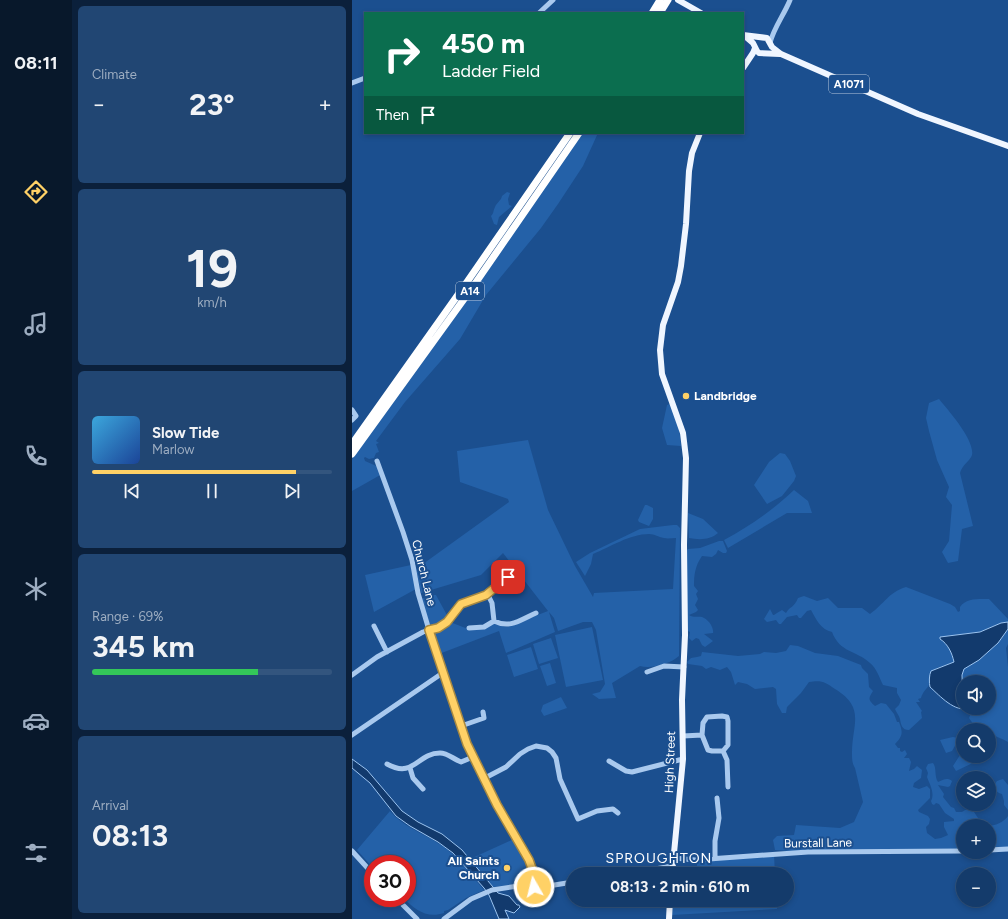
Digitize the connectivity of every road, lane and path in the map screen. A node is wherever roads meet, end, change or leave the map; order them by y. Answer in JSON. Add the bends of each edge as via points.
{"nodes":[{"id":1,"x":553,"y":0,"type":"edge"},
{"id":2,"x":660,"y":0,"type":"edge"},
{"id":3,"x":668,"y":0,"type":"edge"},
{"id":4,"x":790,"y":0,"type":"edge"},
{"id":5,"x":681,"y":2,"type":"edge"},
{"id":6,"x":540,"y":12,"type":"edge"},
{"id":7,"x":653,"y":12,"type":"edge"},
{"id":8,"x":661,"y":12,"type":"edge"},
{"id":9,"x":699,"y":12,"type":"edge"},
{"id":10,"x":775,"y":27,"type":"junction"},
{"id":11,"x":744,"y":36,"type":"edge"},
{"id":12,"x":762,"y":37,"type":"junction"},
{"id":13,"x":770,"y":44,"type":"junction"},
{"id":14,"x":754,"y":46,"type":"junction"},
{"id":15,"x":764,"y":53,"type":"junction"},
{"id":16,"x":781,"y":54,"type":"junction"},
{"id":17,"x":749,"y":61,"type":"junction"},
{"id":18,"x":744,"y":67,"type":"edge"},
{"id":19,"x":364,"y":78,"type":"edge"},
{"id":20,"x":352,"y":83,"type":"edge"},
{"id":21,"x":569,"y":134,"type":"edge"},
{"id":22,"x":578,"y":134,"type":"edge"},
{"id":23,"x":700,"y":134,"type":"edge"},
{"id":24,"x":1008,"y":146,"type":"edge"},
{"id":25,"x":352,"y":410,"type":"edge"},
{"id":26,"x":352,"y":420,"type":"edge"},
{"id":27,"x":355,"y":445,"type":"edge"},
{"id":28,"x":352,"y":454,"type":"edge"},
{"id":29,"x":377,"y":461,"type":"dead end"},
{"id":30,"x":516,"y":570,"type":"dead end"},
{"id":31,"x":487,"y":594,"type":"junction"},
{"id":32,"x":536,"y":614,"type":"dead end"},
{"id":33,"x":494,"y":621,"type":"junction"},
{"id":34,"x":374,"y":626,"type":"dead end"},
{"id":35,"x":469,"y":628,"type":"dead end"},
{"id":36,"x":429,"y":630,"type":"junction"},
{"id":37,"x":387,"y":652,"type":"junction"},
{"id":38,"x":684,"y":668,"type":"junction"},
{"id":39,"x":444,"y":672,"type":"junction"},
{"id":40,"x":647,"y":672,"type":"dead end"},
{"id":41,"x":352,"y":675,"type":"edge"},
{"id":42,"x":483,"y":712,"type":"dead end"},
{"id":43,"x":461,"y":726,"type":"junction"},
{"id":44,"x":352,"y":735,"type":"edge"},
{"id":45,"x":702,"y":735,"type":"junction"},
{"id":46,"x":683,"y":736,"type":"junction"},
{"id":47,"x":723,"y":751,"type":"junction"},
{"id":48,"x":473,"y":757,"type":"junction"},
{"id":49,"x":683,"y":759,"type":"junction"},
{"id":50,"x":609,"y":761,"type":"dead end"},
{"id":51,"x":387,"y":764,"type":"dead end"},
{"id":52,"x":410,"y":768,"type":"junction"},
{"id":53,"x":483,"y":779,"type":"junction"},
{"id":54,"x":728,"y":787,"type":"dead end"},
{"id":55,"x":423,"y":789,"type":"dead end"},
{"id":56,"x":717,"y":798,"type":"dead end"},
{"id":57,"x":618,"y":813,"type":"dead end"},
{"id":58,"x":1008,"y":849,"type":"edge"},
{"id":59,"x":996,"y":850,"type":"edge"},
{"id":60,"x":352,"y":851,"type":"edge"},
{"id":61,"x":956,"y":851,"type":"edge"},
{"id":62,"x":674,"y":858,"type":"junction"},
{"id":63,"x":715,"y":858,"type":"junction"},
{"id":64,"x":364,"y":864,"type":"edge"},
{"id":65,"x":672,"y":866,"type":"joint"},
{"id":66,"x":666,"y":867,"type":"edge"},
{"id":67,"x":566,"y":883,"type":"edge"},
{"id":68,"x":534,"y":887,"type":"junction"},
{"id":69,"x":405,"y":907,"type":"edge"},
{"id":70,"x":670,"y":907,"type":"edge"},
{"id":71,"x":417,"y":919,"type":"edge"},
{"id":72,"x":444,"y":919,"type":"edge"},
{"id":73,"x":669,"y":919,"type":"edge"}],
"edges":[{"from":1,"to":6,"type":"street"},
{"from":2,"to":7,"type":"highway"},
{"from":3,"to":8,"type":"highway"},
{"from":4,"to":10,"type":"street"},
{"from":5,"to":9,"type":"main road"},
{"from":10,"to":12,"type":"street"},
{"from":10,"to":13,"type":"street"},
{"from":11,"to":12,"type":"main road"},
{"from":11,"to":14,"type":"main road"},
{"from":12,"to":13,"type":"main road","via":[[768,39]]},
{"from":12,"to":14,"type":"main road"},
{"from":13,"to":15,"type":"main road","via":[[770,49]]},
{"from":13,"to":16,"type":"main road","number":"A1071"},
{"from":14,"to":15,"type":"main road","via":[[757,51]]},
{"from":14,"to":17,"type":"main road"},
{"from":15,"to":16,"type":"main road","number":"A1071"},
{"from":15,"to":17,"type":"main road"},
{"from":16,"to":24,"type":"main road","number":"A1071","via":[[918,114]]},
{"from":17,"to":18,"type":"main road"},
{"from":19,"to":20,"type":"street"},
{"from":21,"to":27,"type":"highway","number":"A14"},
{"from":22,"to":27,"type":"highway","number":"A14","via":[[472,288]]},
{"from":23,"to":38,"type":"main road","name":"High Street","via":[[688,171],[681,266],[663,325],[660,350],[662,374],[683,433],[685,452]]},
{"from":25,"to":26,"type":"street","via":[[356,416]]},
{"from":27,"to":28,"type":"highway","number":"A14"},
{"from":29,"to":36,"type":"street","name":"Church Lane","via":[[410,553]]},
{"from":30,"to":31,"type":"street"},
{"from":31,"to":33,"type":"street","via":[[492,603]]},
{"from":31,"to":36,"type":"street","via":[[463,602],[446,623]]},
{"from":32,"to":33,"type":"street","via":[[507,625]]},
{"from":33,"to":35,"type":"street","via":[[484,627]]},
{"from":34,"to":37,"type":"street"},
{"from":36,"to":37,"type":"street"},
{"from":36,"to":39,"type":"street","name":"Church Lane"},
{"from":37,"to":41,"type":"street"},
{"from":38,"to":40,"type":"street","via":[[664,666]]},
{"from":38,"to":46,"type":"main road","name":"High Street"},
{"from":39,"to":43,"type":"street","name":"Church Lane"},
{"from":39,"to":44,"type":"street"},
{"from":42,"to":43,"type":"street","via":[[484,718]]},
{"from":43,"to":48,"type":"street","name":"Church Lane"},
{"from":45,"to":46,"type":"street"},
{"from":45,"to":47,"type":"street","via":[[708,750]]},
{"from":45,"to":47,"type":"street","via":[[703,723],[707,717],[725,716],[728,721],[728,745]]},
{"from":46,"to":49,"type":"main road","name":"High Street"},
{"from":47,"to":54,"type":"street","via":[[727,760]]},
{"from":48,"to":52,"type":"street","via":[[460,762],[447,755],[436,754]]},
{"from":48,"to":53,"type":"street","name":"Church Lane"},
{"from":49,"to":50,"type":"street","via":[[632,772]]},
{"from":49,"to":62,"type":"main road","name":"High Street"},
{"from":51,"to":52,"type":"street","via":[[398,768]]},
{"from":52,"to":55,"type":"street","via":[[413,778]]},
{"from":53,"to":57,"type":"street","via":[[506,767],[528,749],[536,746],[547,748],[556,758],[560,779],[578,819],[600,810],[613,809]]},
{"from":53,"to":68,"type":"street","name":"Church Lane","via":[[529,860],[535,877]]},
{"from":56,"to":63,"type":"street","via":[[719,818]]},
{"from":58,"to":59,"type":"street"},
{"from":60,"to":64,"type":"street"},
{"from":61,"to":63,"type":"street","name":"Burstall Lane","via":[[808,852]]},
{"from":62,"to":63,"type":"street","name":"Burstall Lane"},
{"from":62,"to":65,"type":"main road","name":"High Street"},
{"from":65,"to":66,"type":"street"},
{"from":67,"to":68,"type":"street"},
{"from":68,"to":72,"type":"street","via":[[518,886],[484,892],[461,905]]},
{"from":69,"to":71,"type":"street"},
{"from":70,"to":73,"type":"main road"}]}
